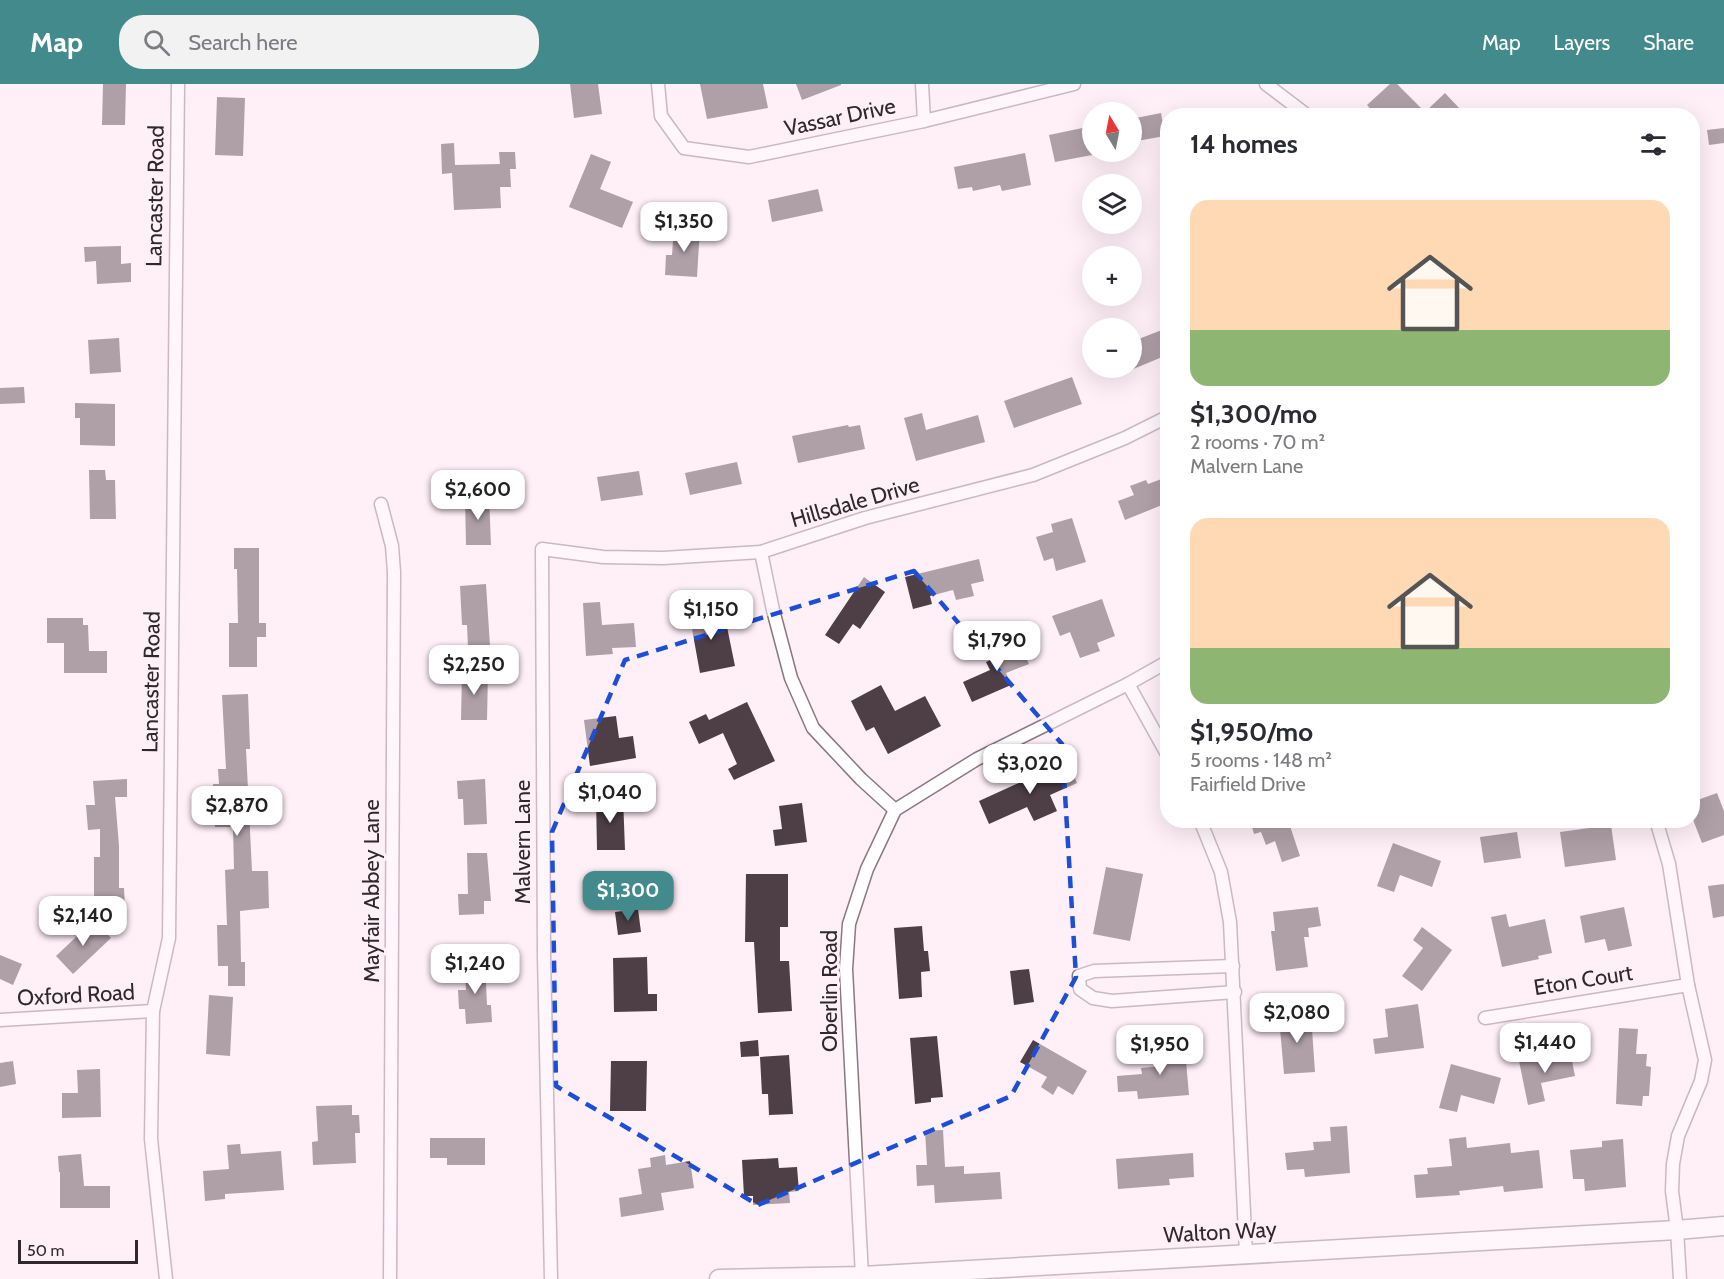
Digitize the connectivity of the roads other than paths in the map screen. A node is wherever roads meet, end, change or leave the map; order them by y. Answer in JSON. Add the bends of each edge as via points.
{"nodes":[{"id":1,"x":178,"y":84,"type":"edge"},
{"id":2,"x":658,"y":84,"type":"edge"},
{"id":3,"x":922,"y":84,"type":"edge"},
{"id":4,"x":1074,"y":84,"type":"edge"},
{"id":5,"x":1266,"y":84,"type":"edge"},
{"id":6,"x":1298,"y":108,"type":"edge"},
{"id":7,"x":924,"y":121,"type":"junction"},
{"id":8,"x":1160,"y":420,"type":"edge"},
{"id":9,"x":381,"y":504,"type":"dead end"},
{"id":10,"x":542,"y":549,"type":"joint"},
{"id":11,"x":761,"y":552,"type":"junction"},
{"id":12,"x":1160,"y":666,"type":"edge"},
{"id":13,"x":1128,"y":684,"type":"junction"},
{"id":14,"x":1160,"y":741,"type":"edge"},
{"id":15,"x":895,"y":810,"type":"junction"},
{"id":16,"x":1203,"y":828,"type":"edge"},
{"id":17,"x":1658,"y":828,"type":"edge"},
{"id":18,"x":1233,"y":966,"type":"junction"},
{"id":19,"x":1688,"y":984,"type":"junction"},
{"id":20,"x":1235,"y":992,"type":"junction"},
{"id":21,"x":153,"y":1011,"type":"junction"},
{"id":22,"x":1485,"y":1018,"type":"dead end"},
{"id":23,"x":0,"y":1020,"type":"edge"},
{"id":24,"x":1724,"y":1226,"type":"edge"},
{"id":25,"x":1677,"y":1230,"type":"junction"},
{"id":26,"x":1246,"y":1254,"type":"junction"},
{"id":27,"x":862,"y":1276,"type":"junction"},
{"id":28,"x":809,"y":1278,"type":"edge"},
{"id":29,"x":166,"y":1279,"type":"edge"},
{"id":30,"x":390,"y":1279,"type":"edge"},
{"id":31,"x":550,"y":1279,"type":"edge"},
{"id":32,"x":719,"y":1279,"type":"edge"},
{"id":33,"x":1680,"y":1279,"type":"edge"}],
"edges":[{"from":1,"to":21,"type":"street","name":"Lancaster Road","via":[[169,938]]},
{"from":2,"to":7,"type":"street","name":"Vassar Drive","via":[[661,116],[684,148],[694,150],[749,157]]},
{"from":3,"to":7,"type":"street"},
{"from":4,"to":7,"type":"street","name":"Vassar Drive"},
{"from":5,"to":6,"type":"street"},
{"from":8,"to":11,"type":"street","name":"Hillsdale Drive","via":[[1033,475],[865,518]]},
{"from":9,"to":30,"type":"street","name":"Mayfair Abbey Lane","via":[[394,572]]},
{"from":10,"to":11,"type":"street","name":"Hillsdale Drive","via":[[603,557],[663,558]]},
{"from":10,"to":31,"type":"street","name":"Malvern Lane"},
{"from":11,"to":15,"type":"street","via":[[791,678],[813,728]]},
{"from":12,"to":13,"type":"street"},
{"from":13,"to":14,"type":"street"},
{"from":13,"to":15,"type":"street","via":[[977,759]]},
{"from":15,"to":27,"type":"street","name":"Oberlin Road","via":[[867,869],[849,924],[846,969]]},
{"from":16,"to":18,"type":"street","via":[[1221,872]]},
{"from":17,"to":19,"type":"street","via":[[1669,864]]},
{"from":18,"to":20,"type":"street"},
{"from":18,"to":20,"type":"street","via":[[1094,971],[1079,976],[1080,989],[1093,998]]},
{"from":19,"to":22,"type":"street","name":"Eton Court"},
{"from":19,"to":25,"type":"street","via":[[1705,1060],[1701,1082],[1678,1136],[1673,1164]]},
{"from":20,"to":26,"type":"street"},
{"from":21,"to":23,"type":"street","name":"Oxford Road"},
{"from":21,"to":29,"type":"street","name":"Lancaster Road","via":[[151,1139]]},
{"from":24,"to":25,"type":"main road","name":"Walton Way"},
{"from":25,"to":26,"type":"main road","name":"Walton Way"},
{"from":25,"to":33,"type":"street"},
{"from":26,"to":27,"type":"main road","name":"Walton Way"},
{"from":27,"to":28,"type":"main road","name":"Walton Way"},
{"from":28,"to":32,"type":"main road","name":"Walton Way"}]}
